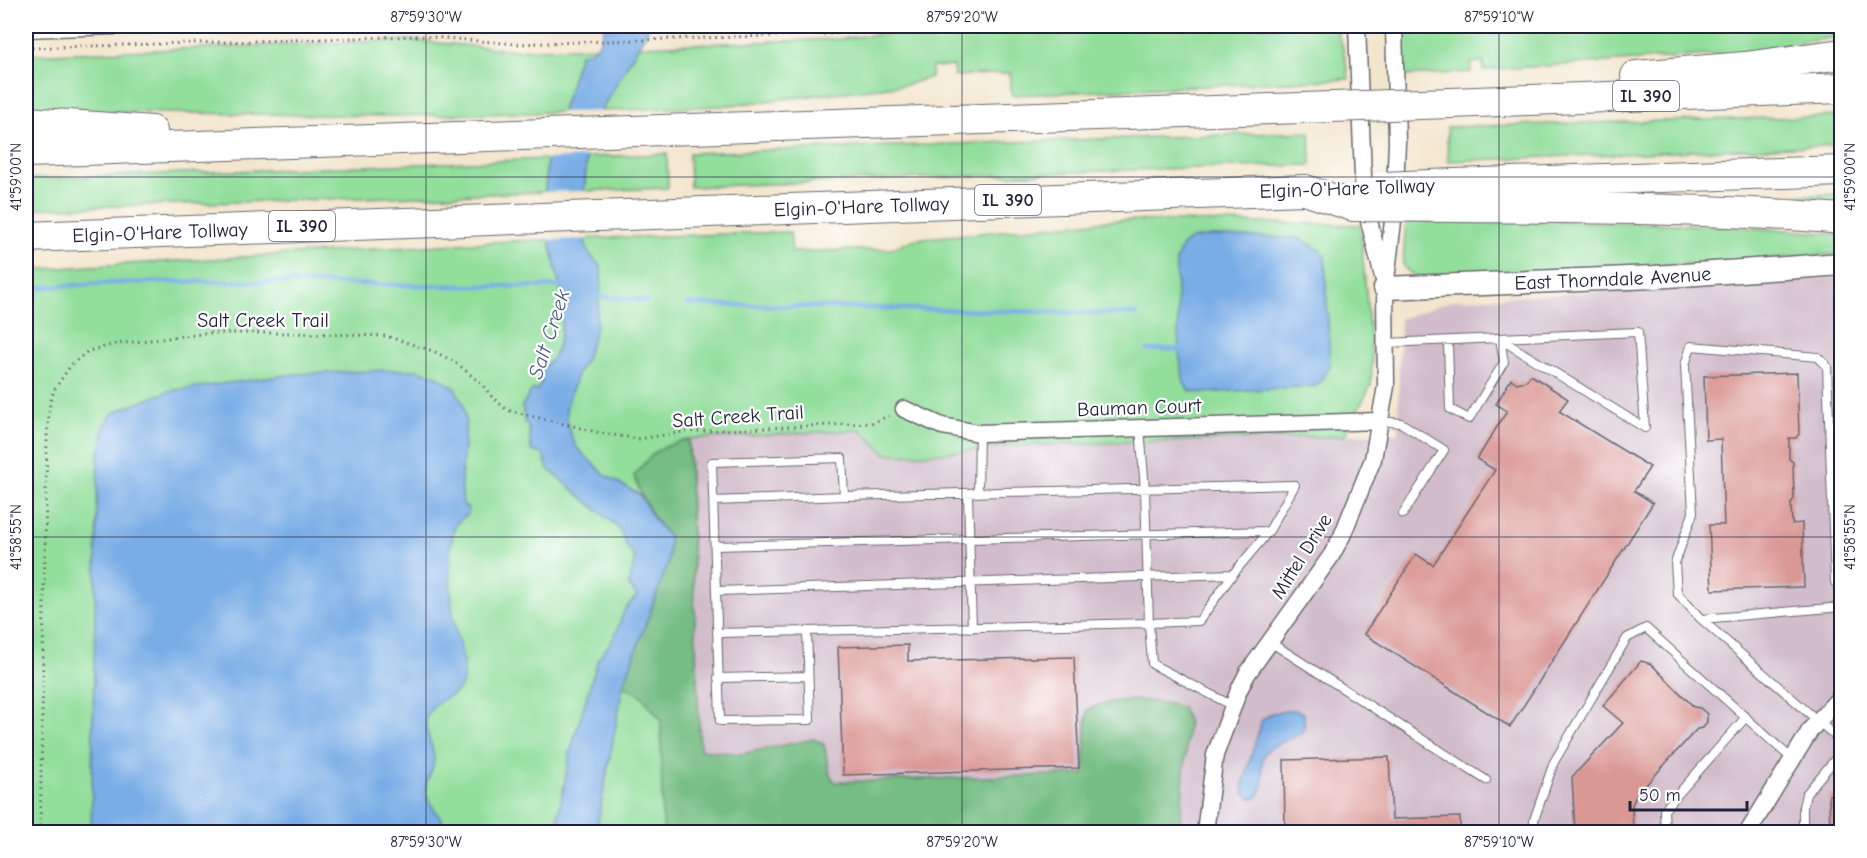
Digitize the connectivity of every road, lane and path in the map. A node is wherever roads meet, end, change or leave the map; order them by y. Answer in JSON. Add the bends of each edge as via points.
{"nodes":[{"id":1,"x":112,"y":26,"type":"edge"},
{"id":2,"x":909,"y":26,"type":"edge"},
{"id":3,"x":1357,"y":26,"type":"edge"},
{"id":4,"x":1394,"y":26,"type":"edge"},
{"id":5,"x":26,"y":29,"type":"edge"},
{"id":6,"x":26,"y":48,"type":"edge"},
{"id":7,"x":1842,"y":54,"type":"edge"},
{"id":8,"x":1842,"y":88,"type":"edge"},
{"id":9,"x":1480,"y":102,"type":"junction"},
{"id":10,"x":26,"y":122,"type":"edge"},
{"id":11,"x":311,"y":142,"type":"junction"},
{"id":12,"x":26,"y":152,"type":"edge"},
{"id":13,"x":1842,"y":171,"type":"edge"},
{"id":14,"x":1455,"y":196,"type":"junction"},
{"id":15,"x":1842,"y":219,"type":"edge"},
{"id":16,"x":95,"y":235,"type":"junction"},
{"id":17,"x":26,"y":237,"type":"edge"},
{"id":18,"x":26,"y":243,"type":"edge"},
{"id":19,"x":1842,"y":264,"type":"edge"},
{"id":20,"x":1385,"y":288,"type":"junction"},
{"id":21,"x":1500,"y":339,"type":"junction"},
{"id":22,"x":1448,"y":342,"type":"junction"},
{"id":23,"x":1386,"y":343,"type":"junction"},
{"id":24,"x":904,"y":409,"type":"joint"},
{"id":25,"x":1380,"y":421,"type":"junction"},
{"id":26,"x":1140,"y":428,"type":"junction"},
{"id":27,"x":979,"y":433,"type":"junction"},
{"id":28,"x":1145,"y":490,"type":"junction"},
{"id":29,"x":978,"y":493,"type":"junction"},
{"id":30,"x":968,"y":494,"type":"junction"},
{"id":31,"x":844,"y":496,"type":"junction"},
{"id":32,"x":714,"y":501,"type":"junction"},
{"id":33,"x":1403,"y":514,"type":"dead end"},
{"id":34,"x":1269,"y":531,"type":"junction"},
{"id":35,"x":1147,"y":535,"type":"junction"},
{"id":36,"x":969,"y":539,"type":"junction"},
{"id":37,"x":715,"y":546,"type":"junction"},
{"id":38,"x":1233,"y":574,"type":"junction"},
{"id":39,"x":1148,"y":578,"type":"junction"},
{"id":40,"x":970,"y":582,"type":"junction"},
{"id":41,"x":716,"y":591,"type":"junction"},
{"id":42,"x":1842,"y":594,"type":"edge"},
{"id":43,"x":1842,"y":607,"type":"edge"},
{"id":44,"x":1701,"y":619,"type":"junction"},
{"id":45,"x":1149,"y":623,"type":"junction"},
{"id":46,"x":972,"y":628,"type":"junction"},
{"id":47,"x":807,"y":631,"type":"junction"},
{"id":48,"x":717,"y":633,"type":"junction"},
{"id":49,"x":1270,"y":642,"type":"junction"},
{"id":50,"x":808,"y":676,"type":"junction"},
{"id":51,"x":718,"y":678,"type":"junction"},
{"id":52,"x":1842,"y":695,"type":"edge"},
{"id":53,"x":1233,"y":706,"type":"junction"},
{"id":54,"x":1746,"y":717,"type":"junction"},
{"id":55,"x":1818,"y":722,"type":"junction"},
{"id":56,"x":1842,"y":742,"type":"edge"},
{"id":57,"x":1842,"y":751,"type":"edge"},
{"id":58,"x":1792,"y":759,"type":"junction"},
{"id":59,"x":1486,"y":780,"type":"dead end"},
{"id":60,"x":40,"y":832,"type":"edge"},
{"id":61,"x":1205,"y":832,"type":"edge"},
{"id":62,"x":1534,"y":832,"type":"edge"},
{"id":63,"x":1665,"y":832,"type":"edge"},
{"id":64,"x":1748,"y":832,"type":"edge"},
{"id":65,"x":1803,"y":832,"type":"edge"}],
"edges":[{"from":1,"to":5,"type":"street"},
{"from":2,"to":6,"type":"path","via":[[829,34],[546,44],[420,36]]},
{"from":3,"to":20,"type":"street","name":"Mittel Drive","via":[[1364,201]]},
{"from":4,"to":20,"type":"street","name":"Mittel Drive","via":[[1397,142]]},
{"from":7,"to":9,"type":"highway","via":[[1699,72],[1536,83]]},
{"from":8,"to":9,"type":"highway","number":"IL 390"},
{"from":9,"to":11,"type":"highway","number":"IL 390","bridge":true},
{"from":10,"to":11,"type":"highway"},
{"from":11,"to":12,"type":"highway","number":"IL 390"},
{"from":13,"to":14,"type":"highway","name":"Elgin-O'Hare Tollway","number":"IL 390"},
{"from":14,"to":15,"type":"highway"},
{"from":14,"to":16,"type":"highway","name":"Elgin-O'Hare Tollway","number":"IL 390","bridge":true,"via":[[1305,189]]},
{"from":16,"to":17,"type":"highway","name":"Elgin-O'Hare Tollway","number":"IL 390"},
{"from":16,"to":18,"type":"highway"},
{"from":19,"to":20,"type":"main road","name":"East Thorndale Avenue"},
{"from":20,"to":23,"type":"street","name":"Mittel Drive"},
{"from":21,"to":21,"type":"lane","via":[[1638,332],[1645,428],[1606,405]]},
{"from":21,"to":22,"type":"lane"},
{"from":21,"to":22,"type":"lane","via":[[1504,362],[1469,419],[1450,409]]},
{"from":22,"to":23,"type":"lane"},
{"from":23,"to":25,"type":"street","name":"Mittel Drive","via":[[1386,386]]},
{"from":24,"to":27,"type":"street","name":"Bauman Court","via":[[942,426]]},
{"from":24,"to":60,"type":"path","name":"Salt Creek Trail","via":[[871,423],[683,432],[638,439],[507,410],[455,362],[386,336],[210,333],[88,351],[71,365],[50,403]]},
{"from":25,"to":26,"type":"street","name":"Bauman Court"},
{"from":25,"to":33,"type":"lane","via":[[1401,423],[1444,450]]},
{"from":25,"to":49,"type":"street","name":"Mittel Drive","via":[[1373,459],[1342,536]]},
{"from":26,"to":27,"type":"street","name":"Bauman Court"},
{"from":26,"to":28,"type":"lane"},
{"from":27,"to":29,"type":"lane"},
{"from":28,"to":29,"type":"lane"},
{"from":28,"to":34,"type":"lane","via":[[1295,485]]},
{"from":28,"to":35,"type":"lane"},
{"from":29,"to":30,"type":"lane"},
{"from":30,"to":31,"type":"lane"},
{"from":30,"to":36,"type":"lane"},
{"from":31,"to":32,"type":"lane"},
{"from":31,"to":32,"type":"lane","via":[[842,458],[712,462]]},
{"from":32,"to":37,"type":"lane"},
{"from":34,"to":35,"type":"lane"},
{"from":34,"to":38,"type":"lane"},
{"from":35,"to":36,"type":"lane"},
{"from":35,"to":39,"type":"lane"},
{"from":36,"to":37,"type":"lane"},
{"from":36,"to":40,"type":"lane"},
{"from":37,"to":41,"type":"lane"},
{"from":38,"to":39,"type":"lane"},
{"from":38,"to":45,"type":"lane","via":[[1199,621]]},
{"from":39,"to":40,"type":"lane"},
{"from":39,"to":45,"type":"lane"},
{"from":40,"to":41,"type":"lane"},
{"from":40,"to":46,"type":"lane"},
{"from":41,"to":48,"type":"lane"},
{"from":42,"to":44,"type":"lane","via":[[1834,582],[1827,366],[1818,357],[1690,346],[1685,364],[1693,513],[1675,563],[1677,593]]},
{"from":43,"to":44,"type":"lane"},
{"from":44,"to":55,"type":"lane"},
{"from":45,"to":46,"type":"lane"},
{"from":45,"to":53,"type":"lane","via":[[1152,664]]},
{"from":46,"to":47,"type":"lane"},
{"from":47,"to":48,"type":"lane"},
{"from":47,"to":50,"type":"lane"},
{"from":48,"to":51,"type":"lane"},
{"from":49,"to":53,"type":"street","name":"Mittel Drive","via":[[1247,675]]},
{"from":49,"to":59,"type":"lane"},
{"from":50,"to":51,"type":"lane"},
{"from":50,"to":51,"type":"lane","via":[[810,720],[720,721]]},
{"from":52,"to":55,"type":"street"},
{"from":53,"to":61,"type":"street","name":"Mittel Drive","via":[[1215,755]]},
{"from":54,"to":58,"type":"lane"},
{"from":54,"to":62,"type":"lane","via":[[1646,628],[1627,638],[1554,762],[1534,820]]},
{"from":54,"to":63,"type":"lane","via":[[1664,810]]},
{"from":55,"to":56,"type":"lane"},
{"from":55,"to":58,"type":"street"},
{"from":57,"to":65,"type":"lane","via":[[1806,794]]},
{"from":58,"to":64,"type":"street"}]}
